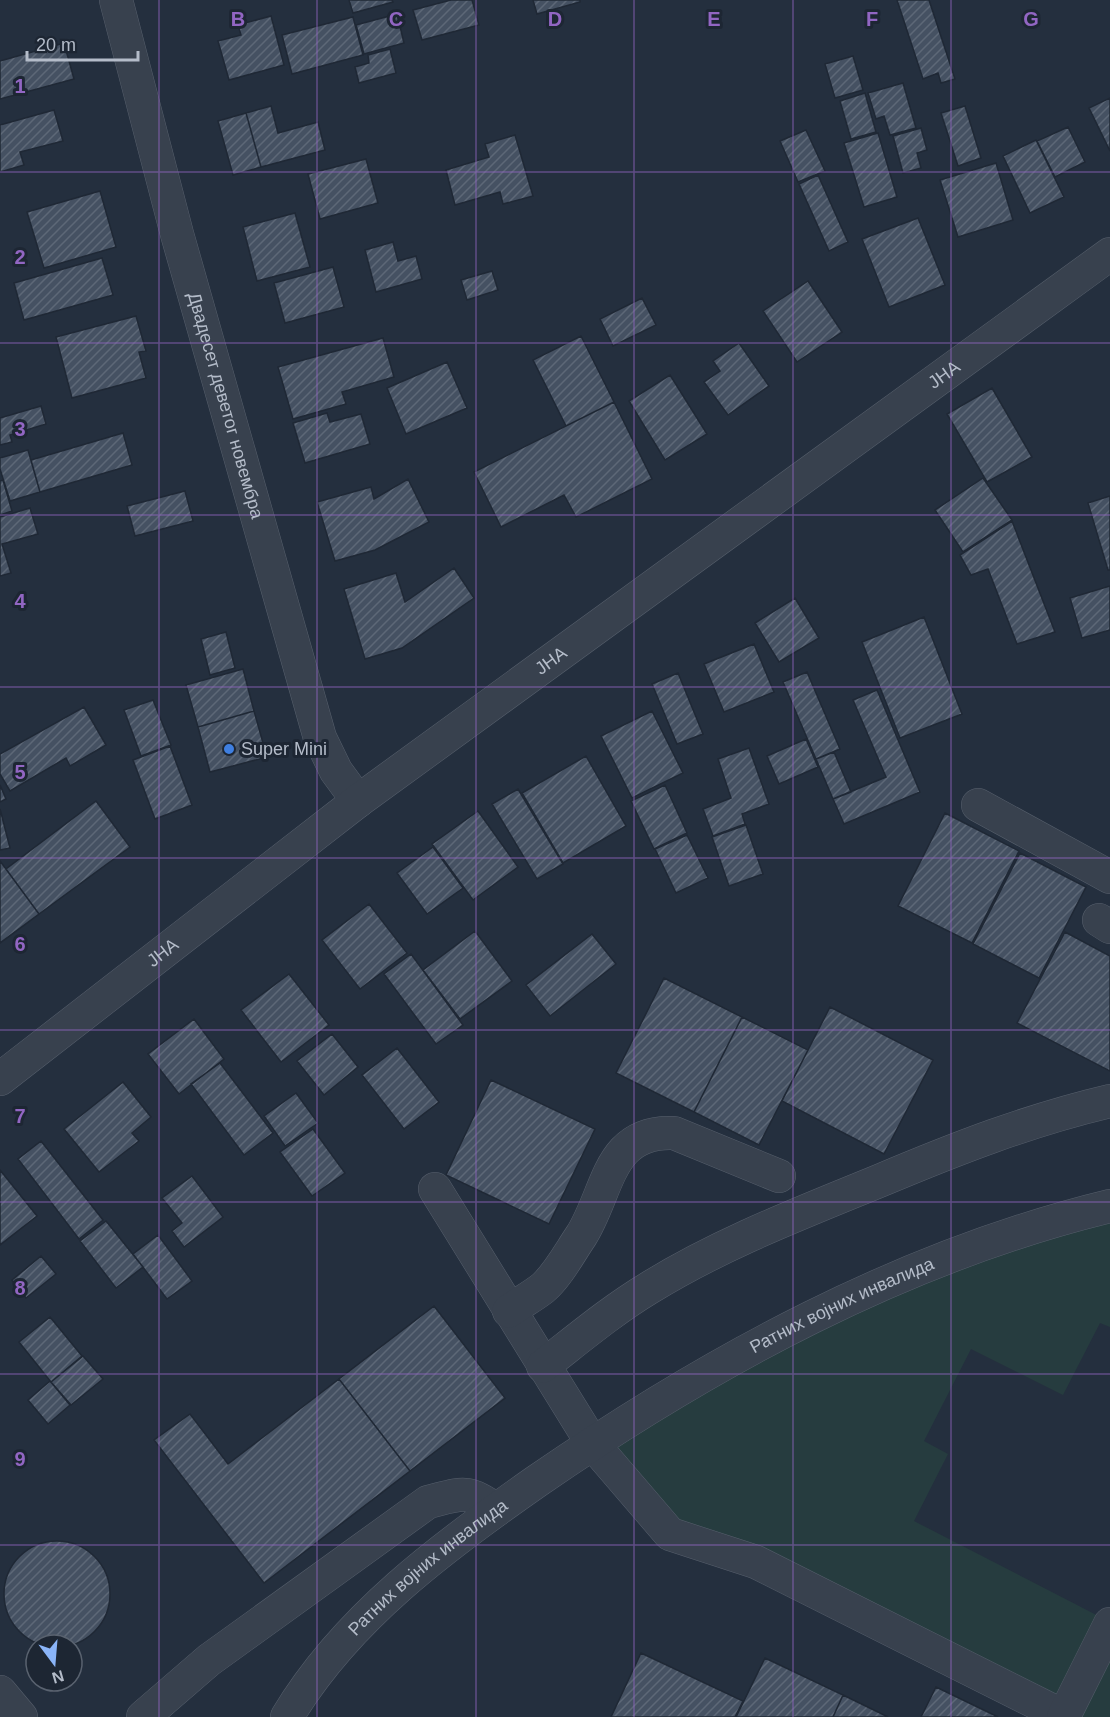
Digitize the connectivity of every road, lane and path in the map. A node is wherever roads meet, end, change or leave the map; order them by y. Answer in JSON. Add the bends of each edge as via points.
{"nodes":[{"id":1,"x":116,"y":0,"type":"edge"},
{"id":2,"x":1110,"y":254,"type":"edge"},
{"id":3,"x":358,"y":801,"type":"junction"},
{"id":4,"x":978,"y":805,"type":"dead end"},
{"id":5,"x":1110,"y":877,"type":"edge"},
{"id":6,"x":0,"y":1079,"type":"edge"},
{"id":7,"x":1110,"y":1101,"type":"edge"},
{"id":8,"x":779,"y":1176,"type":"dead end"},
{"id":9,"x":435,"y":1190,"type":"dead end"},
{"id":10,"x":1110,"y":1206,"type":"edge"},
{"id":11,"x":509,"y":1311,"type":"junction"},
{"id":12,"x":543,"y":1366,"type":"junction"},
{"id":13,"x":592,"y":1443,"type":"junction"},
{"id":14,"x":496,"y":1510,"type":"junction"},
{"id":15,"x":1110,"y":1624,"type":"edge"},
{"id":16,"x":0,"y":1692,"type":"edge"},
{"id":17,"x":21,"y":1717,"type":"edge"},
{"id":18,"x":143,"y":1717,"type":"edge"},
{"id":19,"x":287,"y":1717,"type":"edge"},
{"id":20,"x":1064,"y":1717,"type":"edge"}],
"edges":[{"from":1,"to":3,"type":"street","name":"Двадесет деветог новембра","via":[[180,245],[320,738],[336,771]]},
{"from":2,"to":3,"type":"street","name":"ЈНА"},
{"from":3,"to":6,"type":"street","name":"ЈНА"},
{"from":4,"to":5,"type":"street"},
{"from":7,"to":12,"type":"street","via":[[1027,1122],[971,1142],[752,1235],[651,1286]]},
{"from":8,"to":11,"type":"street","via":[[674,1133],[639,1137],[616,1162],[582,1233],[544,1287]]},
{"from":9,"to":11,"type":"street"},
{"from":10,"to":13,"type":"street","name":"Ратних војних инвалида","via":[[1054,1219],[873,1288],[731,1359]]},
{"from":11,"to":12,"type":"street"},
{"from":12,"to":13,"type":"street"},
{"from":13,"to":14,"type":"street","name":"Ратних војних инвалида"},
{"from":13,"to":20,"type":"street","via":[[670,1534],[756,1562]]},
{"from":14,"to":18,"type":"street","via":[[466,1493],[428,1502],[209,1660]]},
{"from":14,"to":19,"type":"street","name":"Ратних војних инвалида","via":[[402,1584],[354,1630],[306,1686]]},
{"from":15,"to":20,"type":"street"},
{"from":16,"to":17,"type":"street"}]}
